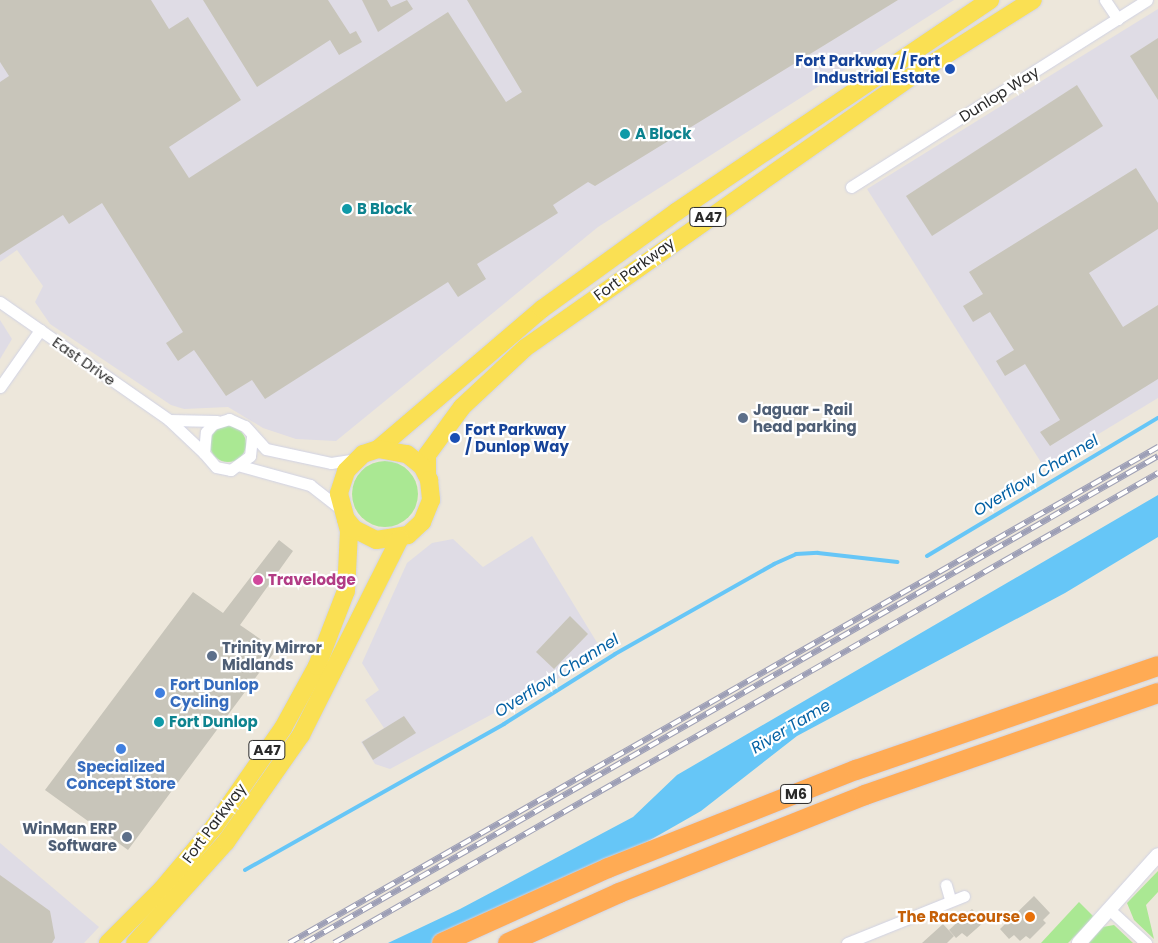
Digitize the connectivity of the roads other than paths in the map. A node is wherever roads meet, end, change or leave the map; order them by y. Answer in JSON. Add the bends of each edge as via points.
{"nodes":[{"id":1,"x":990,"y":0,"type":"edge"},
{"id":2,"x":1033,"y":0,"type":"edge"},
{"id":3,"x":1105,"y":0,"type":"edge"},
{"id":4,"x":1147,"y":0,"type":"edge"},
{"id":5,"x":1118,"y":19,"type":"junction"},
{"id":6,"x":851,"y":188,"type":"dead end"},
{"id":7,"x":0,"y":302,"type":"edge"},
{"id":8,"x":40,"y":330,"type":"junction"},
{"id":9,"x":0,"y":387,"type":"edge"},
{"id":10,"x":169,"y":420,"type":"junction"},
{"id":11,"x":222,"y":420,"type":"junction"},
{"id":12,"x":252,"y":437,"type":"junction"},
{"id":13,"x":378,"y":449,"type":"junction"},
{"id":14,"x":204,"y":453,"type":"junction"},
{"id":15,"x":356,"y":459,"type":"junction"},
{"id":16,"x":241,"y":466,"type":"junction"},
{"id":17,"x":427,"y":475,"type":"junction"},
{"id":18,"x":344,"y":514,"type":"junction"},
{"id":19,"x":400,"y":538,"type":"junction"},
{"id":20,"x":1158,"y":666,"type":"edge"},
{"id":21,"x":1158,"y":693,"type":"edge"},
{"id":22,"x":1158,"y":856,"type":"edge"},
{"id":23,"x":946,"y":885,"type":"dead end"},
{"id":24,"x":964,"y":896,"type":"dead end"},
{"id":25,"x":950,"y":899,"type":"junction"},
{"id":26,"x":1110,"y":910,"type":"junction"},
{"id":27,"x":108,"y":943,"type":"edge"},
{"id":28,"x":135,"y":943,"type":"edge"},
{"id":29,"x":442,"y":943,"type":"edge"},
{"id":30,"x":508,"y":943,"type":"edge"},
{"id":31,"x":847,"y":943,"type":"edge"},
{"id":32,"x":1079,"y":943,"type":"edge"},
{"id":33,"x":1146,"y":943,"type":"edge"}],
"edges":[{"from":1,"to":13,"type":"main road","name":"Fort Parkway","number":"A47","via":[[676,212],[542,309]]},
{"from":2,"to":17,"type":"main road","name":"Fort Parkway","number":"A47","via":[[911,77],[525,348],[462,408],[427,455]]},
{"from":3,"to":5,"type":"street"},
{"from":4,"to":5,"type":"street","name":"Dunlop Way"},
{"from":5,"to":6,"type":"street","name":"Dunlop Way"},
{"from":7,"to":8,"type":"street","name":"East Drive"},
{"from":8,"to":9,"type":"street"},
{"from":8,"to":10,"type":"street","name":"East Drive"},
{"from":10,"to":11,"type":"street"},
{"from":10,"to":14,"type":"street","name":"East Drive"},
{"from":11,"to":12,"type":"street","via":[[240,423]]},
{"from":11,"to":14,"type":"street","via":[[206,432]]},
{"from":12,"to":15,"type":"street","via":[[266,449],[286,456],[331,463]]},
{"from":12,"to":16,"type":"street","via":[[250,456]]},
{"from":13,"to":15,"type":"main road","name":"Fort Parkway","number":"A47"},
{"from":13,"to":17,"type":"main road","via":[[407,454]]},
{"from":14,"to":16,"type":"street","via":[[216,467],[231,470]]},
{"from":15,"to":18,"type":"main road","name":"Fort Parkway","number":"A47","via":[[340,486]]},
{"from":16,"to":18,"type":"street","via":[[310,485]]},
{"from":17,"to":19,"type":"main road","name":"Fort Parkway","number":"A47","via":[[431,492],[426,516],[416,529]]},
{"from":18,"to":19,"type":"main road","via":[[354,529],[376,540]]},
{"from":18,"to":27,"type":"main road","name":"Fort Parkway","number":"A47","via":[[350,564],[346,591],[317,666],[287,720],[214,827],[162,889]]},
{"from":19,"to":28,"type":"main road","name":"Fort Parkway","number":"A47","via":[[301,735],[226,842]]},
{"from":20,"to":29,"type":"highway","number":"M6","via":[[856,770],[608,868]]},
{"from":21,"to":30,"type":"highway","number":"M6","via":[[865,795],[619,893]]},
{"from":22,"to":26,"type":"street"},
{"from":23,"to":25,"type":"street"},
{"from":24,"to":25,"type":"street"},
{"from":25,"to":31,"type":"street"},
{"from":26,"to":32,"type":"street"},
{"from":26,"to":33,"type":"street"}]}
